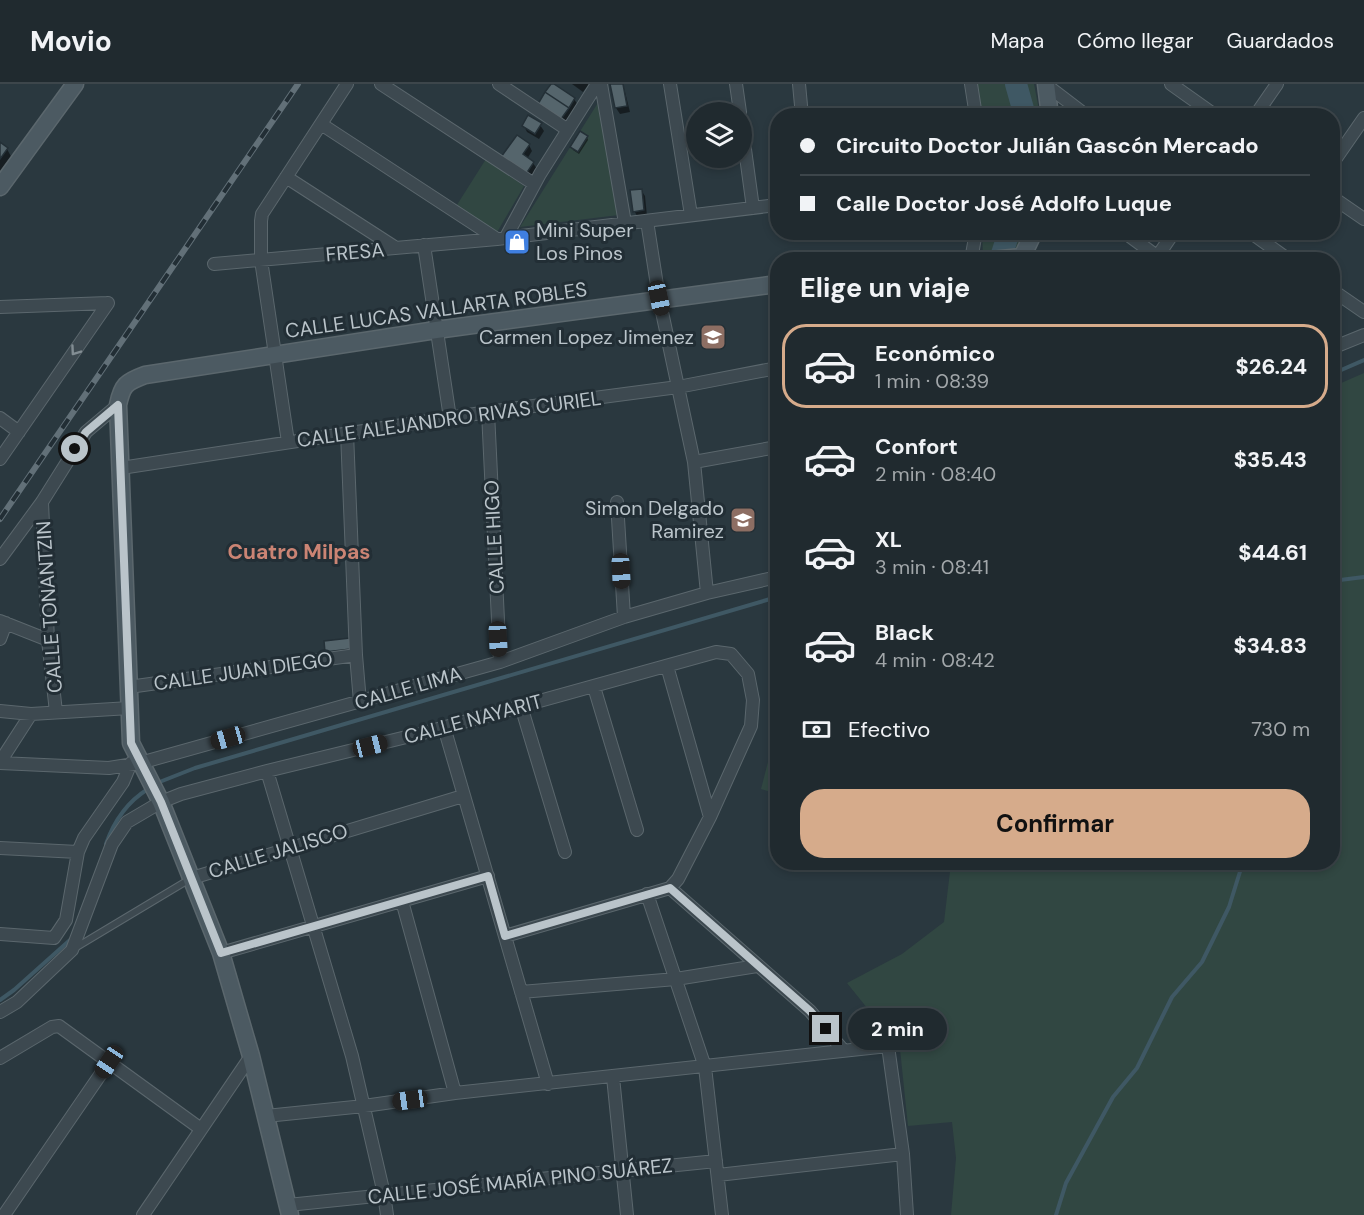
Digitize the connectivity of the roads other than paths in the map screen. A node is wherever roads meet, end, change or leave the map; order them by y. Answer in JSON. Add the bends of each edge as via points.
{"nodes":[{"id":1,"x":75,"y":84,"type":"edge"},
{"id":2,"x":347,"y":84,"type":"edge"},
{"id":3,"x":381,"y":84,"type":"edge"},
{"id":4,"x":499,"y":84,"type":"edge"},
{"id":5,"x":599,"y":84,"type":"edge"},
{"id":6,"x":670,"y":84,"type":"edge"},
{"id":7,"x":736,"y":84,"type":"edge"},
{"id":8,"x":799,"y":84,"type":"edge"},
{"id":9,"x":971,"y":84,"type":"edge"},
{"id":10,"x":1046,"y":84,"type":"edge"},
{"id":11,"x":1171,"y":84,"type":"edge"},
{"id":12,"x":1277,"y":84,"type":"edge"},
{"id":13,"x":739,"y":102,"type":"edge"},
{"id":14,"x":801,"y":108,"type":"edge"},
{"id":15,"x":975,"y":108,"type":"edge"},
{"id":16,"x":1049,"y":108,"type":"edge"},
{"id":17,"x":1077,"y":108,"type":"edge"},
{"id":18,"x":1205,"y":108,"type":"edge"},
{"id":19,"x":1260,"y":108,"type":"edge"},
{"id":20,"x":1364,"y":118,"type":"edge"},
{"id":21,"x":321,"y":124,"type":"junction"},
{"id":22,"x":568,"y":130,"type":"junction"},
{"id":23,"x":1340,"y":152,"type":"edge"},
{"id":24,"x":748,"y":168,"type":"edge"},
{"id":25,"x":286,"y":177,"type":"junction"},
{"id":26,"x":534,"y":184,"type":"junction"},
{"id":27,"x":0,"y":187,"type":"edge"},
{"id":28,"x":1340,"y":202,"type":"edge"},
{"id":29,"x":770,"y":206,"type":"edge"},
{"id":30,"x":753,"y":208,"type":"junction"},
{"id":31,"x":691,"y":215,"type":"junction"},
{"id":32,"x":1364,"y":219,"type":"edge"},
{"id":33,"x":647,"y":220,"type":"junction"},
{"id":34,"x":626,"y":223,"type":"junction"},
{"id":35,"x":502,"y":238,"type":"junction"},
{"id":36,"x":1134,"y":240,"type":"edge"},
{"id":37,"x":1261,"y":240,"type":"edge"},
{"id":38,"x":424,"y":245,"type":"junction"},
{"id":39,"x":396,"y":248,"type":"junction"},
{"id":40,"x":1150,"y":252,"type":"edge"},
{"id":41,"x":1278,"y":252,"type":"edge"},
{"id":42,"x":261,"y":260,"type":"junction"},
{"id":43,"x":214,"y":264,"type":"dead end"},
{"id":44,"x":770,"y":285,"type":"edge"},
{"id":45,"x":1340,"y":296,"type":"edge"},
{"id":46,"x":659,"y":298,"type":"junction"},
{"id":47,"x":0,"y":307,"type":"edge"},
{"id":48,"x":1364,"y":312,"type":"edge"},
{"id":49,"x":436,"y":330,"type":"junction"},
{"id":50,"x":1364,"y":335,"type":"edge"},
{"id":51,"x":1340,"y":345,"type":"edge"},
{"id":52,"x":274,"y":355,"type":"junction"},
{"id":53,"x":770,"y":369,"type":"edge"},
{"id":54,"x":678,"y":387,"type":"junction"},
{"id":55,"x":118,"y":405,"type":"junction"},
{"id":56,"x":488,"y":412,"type":"junction"},
{"id":57,"x":0,"y":418,"type":"edge"},
{"id":58,"x":450,"y":418,"type":"junction"},
{"id":59,"x":19,"y":432,"type":"junction"},
{"id":60,"x":347,"y":433,"type":"junction"},
{"id":61,"x":288,"y":442,"type":"junction"},
{"id":62,"x":770,"y":448,"type":"edge"},
{"id":63,"x":0,"y":459,"type":"edge"},
{"id":64,"x":694,"y":462,"type":"junction"},
{"id":65,"x":121,"y":468,"type":"junction"},
{"id":66,"x":42,"y":502,"type":"junction"},
{"id":67,"x":617,"y":502,"type":"dead end"},
{"id":68,"x":0,"y":558,"type":"edge"},
{"id":69,"x":770,"y":579,"type":"edge"},
{"id":70,"x":707,"y":593,"type":"junction"},
{"id":71,"x":624,"y":617,"type":"junction"},
{"id":72,"x":3,"y":622,"type":"edge"},
{"id":73,"x":0,"y":639,"type":"edge"},
{"id":74,"x":48,"y":640,"type":"junction"},
{"id":75,"x":356,"y":655,"type":"junction"},
{"id":76,"x":500,"y":662,"type":"junction"},
{"id":77,"x":667,"y":666,"type":"junction"},
{"id":78,"x":129,"y":687,"type":"junction"},
{"id":79,"x":594,"y":687,"type":"junction"},
{"id":80,"x":360,"y":702,"type":"junction"},
{"id":81,"x":521,"y":706,"type":"junction"},
{"id":82,"x":130,"y":708,"type":"junction"},
{"id":83,"x":0,"y":711,"type":"edge"},
{"id":84,"x":56,"y":712,"type":"junction"},
{"id":85,"x":31,"y":714,"type":"junction"},
{"id":86,"x":444,"y":728,"type":"junction"},
{"id":87,"x":0,"y":763,"type":"edge"},
{"id":88,"x":139,"y":767,"type":"junction"},
{"id":89,"x":267,"y":771,"type":"junction"},
{"id":90,"x":464,"y":796,"type":"junction"},
{"id":91,"x":159,"y":799,"type":"junction"},
{"id":92,"x":710,"y":817,"type":"junction"},
{"id":93,"x":637,"y":830,"type":"dead end"},
{"id":94,"x":291,"y":847,"type":"junction"},
{"id":95,"x":0,"y":848,"type":"edge"},
{"id":96,"x":78,"y":852,"type":"junction"},
{"id":97,"x":565,"y":852,"type":"dead end"},
{"id":98,"x":488,"y":876,"type":"junction"},
{"id":99,"x":192,"y":878,"type":"junction"},
{"id":100,"x":670,"y":888,"type":"junction"},
{"id":101,"x":647,"y":894,"type":"junction"},
{"id":102,"x":402,"y":901,"type":"junction"},
{"id":103,"x":314,"y":927,"type":"junction"},
{"id":104,"x":0,"y":934,"type":"edge"},
{"id":105,"x":505,"y":936,"type":"junction"},
{"id":106,"x":72,"y":950,"type":"junction"},
{"id":107,"x":221,"y":953,"type":"junction"},
{"id":108,"x":757,"y":966,"type":"junction"},
{"id":109,"x":676,"y":979,"type":"junction"},
{"id":110,"x":521,"y":992,"type":"junction"},
{"id":111,"x":0,"y":1012,"type":"edge"},
{"id":112,"x":843,"y":1050,"type":"junction"},
{"id":113,"x":251,"y":1056,"type":"junction"},
{"id":114,"x":0,"y":1058,"type":"edge"},
{"id":115,"x":109,"y":1062,"type":"junction"},
{"id":116,"x":705,"y":1067,"type":"junction"},
{"id":117,"x":613,"y":1077,"type":"junction"},
{"id":118,"x":548,"y":1084,"type":"junction"},
{"id":119,"x":455,"y":1093,"type":"junction"},
{"id":120,"x":364,"y":1106,"type":"junction"},
{"id":121,"x":266,"y":1116,"type":"junction"},
{"id":122,"x":201,"y":1129,"type":"junction"},
{"id":123,"x":903,"y":1155,"type":"junction"},
{"id":124,"x":716,"y":1161,"type":"junction"},
{"id":125,"x":622,"y":1170,"type":"junction"},
{"id":126,"x":717,"y":1175,"type":"junction"},
{"id":127,"x":384,"y":1194,"type":"junction"},
{"id":128,"x":289,"y":1210,"type":"edge"},
{"id":129,"x":4,"y":1215,"type":"edge"},
{"id":130,"x":143,"y":1215,"type":"edge"},
{"id":131,"x":387,"y":1215,"type":"edge"},
{"id":132,"x":627,"y":1215,"type":"edge"},
{"id":133,"x":722,"y":1215,"type":"edge"},
{"id":134,"x":907,"y":1215,"type":"edge"}],
"edges":[{"from":1,"to":27,"type":"street"},
{"from":2,"to":21,"type":"street"},
{"from":3,"to":26,"type":"street"},
{"from":4,"to":22,"type":"street"},
{"from":5,"to":22,"type":"street"},
{"from":5,"to":34,"type":"street"},
{"from":6,"to":31,"type":"street"},
{"from":7,"to":13,"type":"street"},
{"from":8,"to":14,"type":"street"},
{"from":9,"to":15,"type":"street"},
{"from":10,"to":16,"type":"street"},
{"from":10,"to":17,"type":"street"},
{"from":11,"to":18,"type":"street"},
{"from":12,"to":19,"type":"street"},
{"from":20,"to":23,"type":"street"},
{"from":21,"to":25,"type":"street"},
{"from":21,"to":35,"type":"street"},
{"from":22,"to":26,"type":"street"},
{"from":24,"to":30,"type":"street"},
{"from":25,"to":39,"type":"street"},
{"from":25,"to":42,"type":"street","via":[[262,214]]},
{"from":26,"to":35,"type":"street"},
{"from":28,"to":32,"type":"street"},
{"from":29,"to":30,"type":"street","name":"FRESA"},
{"from":30,"to":31,"type":"street","name":"FRESA"},
{"from":31,"to":33,"type":"street","name":"FRESA"},
{"from":33,"to":34,"type":"street","name":"FRESA"},
{"from":33,"to":46,"type":"street"},
{"from":34,"to":35,"type":"street","name":"FRESA"},
{"from":35,"to":38,"type":"street","name":"FRESA"},
{"from":36,"to":40,"type":"street"},
{"from":37,"to":41,"type":"street"},
{"from":38,"to":39,"type":"street","name":"FRESA"},
{"from":38,"to":49,"type":"street"},
{"from":39,"to":42,"type":"street","name":"FRESA"},
{"from":42,"to":43,"type":"street","name":"FRESA"},
{"from":42,"to":52,"type":"street"},
{"from":44,"to":46,"type":"street","name":"CALLE LUCAS VALLARTA ROBLES"},
{"from":45,"to":48,"type":"street"},
{"from":46,"to":49,"type":"street","name":"CALLE LUCAS VALLARTA ROBLES"},
{"from":46,"to":54,"type":"street"},
{"from":47,"to":59,"type":"street","one_way":true,"via":[[108,303]]},
{"from":49,"to":52,"type":"street","name":"CALLE LUCAS VALLARTA ROBLES"},
{"from":49,"to":58,"type":"street"},
{"from":50,"to":51,"type":"street"},
{"from":52,"to":55,"type":"street","name":"CALLE LUCAS VALLARTA ROBLES","via":[[145,375],[131,380],[121,390]]},
{"from":52,"to":61,"type":"street"},
{"from":53,"to":54,"type":"street","name":"CALLE ALEJANDRO RIVAS CURIEL"},
{"from":54,"to":56,"type":"street","name":"CALLE ALEJANDRO RIVAS CURIEL"},
{"from":54,"to":64,"type":"street"},
{"from":55,"to":65,"type":"street"},
{"from":55,"to":66,"type":"street","via":[[86,432]]},
{"from":56,"to":58,"type":"street","name":"CALLE ALEJANDRO RIVAS CURIEL"},
{"from":56,"to":76,"type":"street","name":"CALLE HIGO"},
{"from":57,"to":59,"type":"street"},
{"from":58,"to":60,"type":"street","name":"CALLE ALEJANDRO RIVAS CURIEL"},
{"from":59,"to":63,"type":"street"},
{"from":60,"to":61,"type":"street","name":"CALLE ALEJANDRO RIVAS CURIEL"},
{"from":60,"to":75,"type":"street"},
{"from":61,"to":65,"type":"street","name":"CALLE ALEJANDRO RIVAS CURIEL"},
{"from":62,"to":64,"type":"street"},
{"from":64,"to":70,"type":"street"},
{"from":65,"to":78,"type":"street"},
{"from":66,"to":68,"type":"street"},
{"from":66,"to":74,"type":"street","name":"CALLE TONANTZIN"},
{"from":67,"to":71,"type":"street"},
{"from":69,"to":70,"type":"street","name":"CALLE LIMA"},
{"from":70,"to":71,"type":"street","name":"CALLE LIMA"},
{"from":71,"to":76,"type":"street","name":"CALLE LIMA"},
{"from":72,"to":73,"type":"street"},
{"from":72,"to":74,"type":"street"},
{"from":74,"to":84,"type":"street","name":"CALLE TONANTZIN"},
{"from":75,"to":78,"type":"street","name":"CALLE JUAN DIEGO"},
{"from":75,"to":80,"type":"street"},
{"from":76,"to":80,"type":"street","name":"CALLE LIMA"},
{"from":77,"to":79,"type":"street","name":"CALLE NAYARIT"},
{"from":77,"to":92,"type":"street"},
{"from":77,"to":92,"type":"street","name":"CALLE NAYARIT","via":[[716,652],[731,654],[748,674],[752,726]]},
{"from":78,"to":82,"type":"street"},
{"from":79,"to":81,"type":"street","name":"CALLE NAYARIT"},
{"from":79,"to":93,"type":"street"},
{"from":80,"to":88,"type":"street","name":"CALLE LIMA"},
{"from":81,"to":86,"type":"street","name":"CALLE NAYARIT"},
{"from":81,"to":97,"type":"street"},
{"from":82,"to":84,"type":"street","name":"CALLE JUAN DIEGO"},
{"from":82,"to":88,"type":"street","via":[[131,743]]},
{"from":83,"to":85,"type":"street","name":"CALLE JUAN DIEGO"},
{"from":84,"to":85,"type":"street","name":"CALLE JUAN DIEGO"},
{"from":85,"to":87,"type":"street","name":"CALLE TONANTZIN"},
{"from":86,"to":89,"type":"street","name":"CALLE NAYARIT"},
{"from":86,"to":90,"type":"street"},
{"from":87,"to":88,"type":"street","name":"CALLE LIMA"},
{"from":88,"to":91,"type":"street"},
{"from":88,"to":96,"type":"street","via":[[123,782]]},
{"from":89,"to":91,"type":"street","name":"CALLE NAYARIT"},
{"from":89,"to":94,"type":"street"},
{"from":90,"to":94,"type":"street","name":"CALLE JALISCO"},
{"from":90,"to":98,"type":"street"},
{"from":91,"to":99,"type":"street"},
{"from":91,"to":106,"type":"street","name":"CALLE NAYARIT","via":[[127,822],[112,844]]},
{"from":92,"to":100,"type":"street"},
{"from":94,"to":99,"type":"street","name":"CALLE JALISCO"},
{"from":94,"to":103,"type":"street"},
{"from":95,"to":96,"type":"street"},
{"from":96,"to":104,"type":"street","via":[[66,920],[54,938]]},
{"from":98,"to":102,"type":"street"},
{"from":98,"to":105,"type":"street"},
{"from":99,"to":106,"type":"lane","name":"CALLE JALISCO"},
{"from":99,"to":107,"type":"street"},
{"from":100,"to":101,"type":"street"},
{"from":100,"to":108,"type":"street"},
{"from":101,"to":105,"type":"street"},
{"from":101,"to":109,"type":"street"},
{"from":102,"to":103,"type":"street"},
{"from":102,"to":119,"type":"street"},
{"from":103,"to":107,"type":"street"},
{"from":103,"to":120,"type":"street"},
{"from":105,"to":110,"type":"street"},
{"from":106,"to":111,"type":"street","via":[[17,1002]]},
{"from":107,"to":113,"type":"street"},
{"from":108,"to":109,"type":"street"},
{"from":108,"to":112,"type":"street","via":[[810,1011]]},
{"from":109,"to":110,"type":"street"},
{"from":109,"to":116,"type":"street"},
{"from":110,"to":118,"type":"street"},
{"from":112,"to":116,"type":"street"},
{"from":112,"to":123,"type":"street","via":[[888,1046]]},
{"from":113,"to":121,"type":"street"},
{"from":113,"to":122,"type":"street"},
{"from":114,"to":115,"type":"street","via":[[59,1026]]},
{"from":115,"to":122,"type":"street"},
{"from":115,"to":129,"type":"street"},
{"from":116,"to":117,"type":"street"},
{"from":116,"to":124,"type":"street"},
{"from":117,"to":118,"type":"street"},
{"from":117,"to":125,"type":"street"},
{"from":118,"to":119,"type":"street"},
{"from":119,"to":120,"type":"street"},
{"from":120,"to":121,"type":"street"},
{"from":120,"to":127,"type":"street"},
{"from":121,"to":128,"type":"street"},
{"from":122,"to":130,"type":"street"},
{"from":123,"to":126,"type":"street"},
{"from":123,"to":134,"type":"street"},
{"from":124,"to":125,"type":"street","name":"CALLE JOSÉ MARÍA PINO SUÁREZ"},
{"from":124,"to":126,"type":"street"},
{"from":125,"to":127,"type":"street","name":"CALLE JOSÉ MARÍA PINO SUÁREZ"},
{"from":125,"to":132,"type":"street"},
{"from":126,"to":133,"type":"street"},
{"from":127,"to":128,"type":"street","name":"CALLE JOSÉ MARÍA PINO SUÁREZ"},
{"from":127,"to":131,"type":"street"}]}
